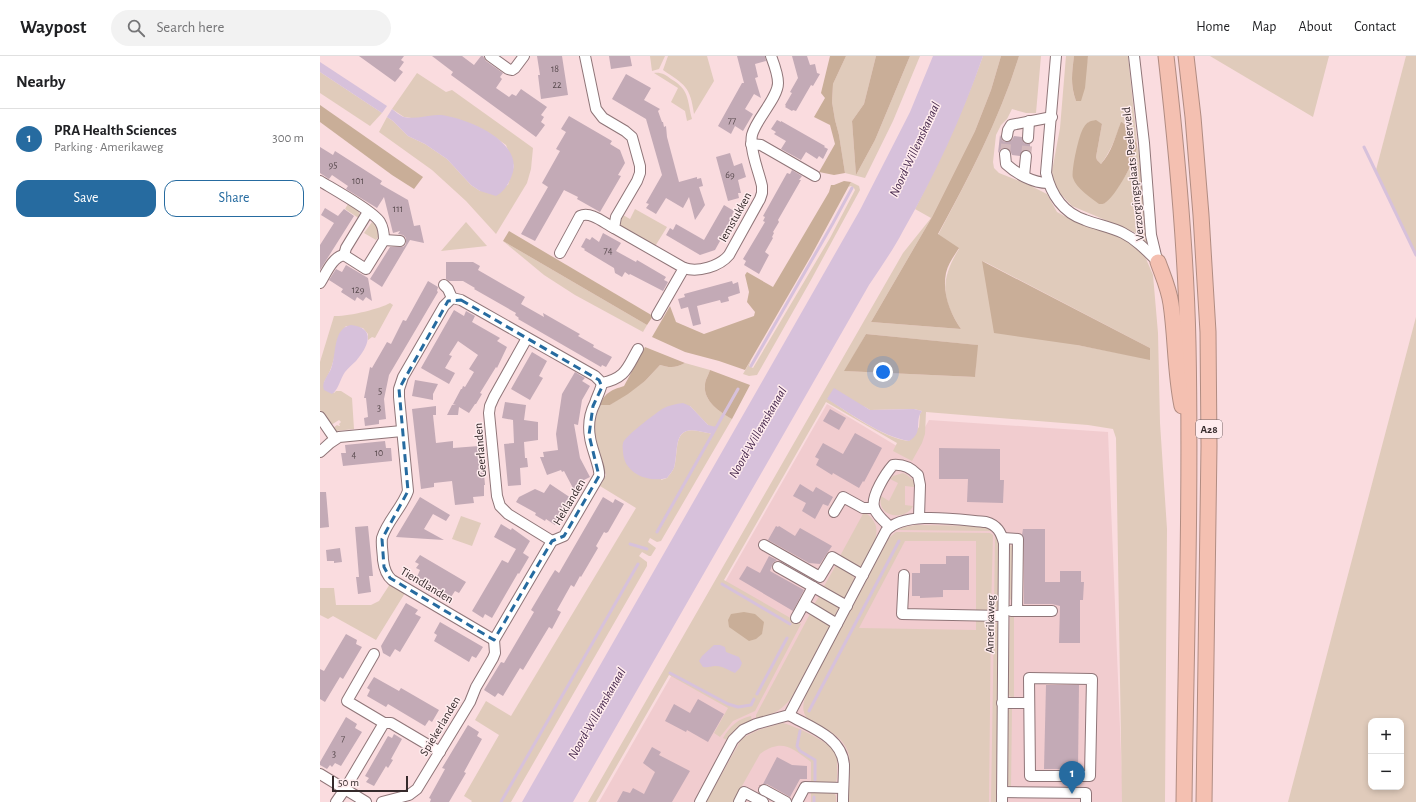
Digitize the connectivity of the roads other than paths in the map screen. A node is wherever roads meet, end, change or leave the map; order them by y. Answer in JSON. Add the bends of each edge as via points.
{"nodes":[{"id":1,"x":491,"y":56,"type":"edge"},
{"id":2,"x":524,"y":56,"type":"edge"},
{"id":3,"x":585,"y":56,"type":"edge"},
{"id":4,"x":771,"y":56,"type":"edge"},
{"id":5,"x":1056,"y":56,"type":"edge"},
{"id":6,"x":1134,"y":56,"type":"edge"},
{"id":7,"x":1166,"y":56,"type":"edge"},
{"id":8,"x":1186,"y":56,"type":"edge"},
{"id":9,"x":1052,"y":117,"type":"junction"},
{"id":10,"x":1029,"y":121,"type":"junction"},
{"id":11,"x":1007,"y":136,"type":"tunnel mouth"},
{"id":12,"x":1028,"y":138,"type":"tunnel mouth"},
{"id":13,"x":751,"y":144,"type":"junction"},
{"id":14,"x":1005,"y":154,"type":"tunnel mouth"},
{"id":15,"x":1026,"y":156,"type":"tunnel mouth"},
{"id":16,"x":816,"y":176,"type":"dead end"},
{"id":17,"x":1024,"y":176,"type":"junction"},
{"id":18,"x":320,"y":181,"type":"edge"},
{"id":19,"x":1048,"y":183,"type":"junction"},
{"id":20,"x":368,"y":212,"type":"junction"},
{"id":21,"x":614,"y":228,"type":"junction"},
{"id":22,"x":384,"y":240,"type":"junction"},
{"id":23,"x":400,"y":241,"type":"dead end"},
{"id":24,"x":560,"y":253,"type":"dead end"},
{"id":25,"x":344,"y":255,"type":"junction"},
{"id":26,"x":1158,"y":262,"type":"junction"},
{"id":27,"x":684,"y":268,"type":"junction"},
{"id":28,"x":320,"y":283,"type":"edge"},
{"id":29,"x":444,"y":285,"type":"dead end"},
{"id":30,"x":452,"y":298,"type":"junction"},
{"id":31,"x":658,"y":315,"type":"dead end"},
{"id":32,"x":528,"y":338,"type":"junction"},
{"id":33,"x":638,"y":349,"type":"dead end"},
{"id":34,"x":602,"y":382,"type":"junction"},
{"id":35,"x":320,"y":417,"type":"edge"},
{"id":36,"x":402,"y":431,"type":"junction"},
{"id":37,"x":1189,"y":436,"type":"junction"},
{"id":38,"x":335,"y":439,"type":"junction"},
{"id":39,"x":320,"y":452,"type":"edge"},
{"id":40,"x":874,"y":508,"type":"junction"},
{"id":41,"x":834,"y":512,"type":"dead end"},
{"id":42,"x":919,"y":518,"type":"junction"},
{"id":43,"x":890,"y":527,"type":"junction"},
{"id":44,"x":1003,"y":538,"type":"junction"},
{"id":45,"x":552,"y":541,"type":"junction"},
{"id":46,"x":764,"y":545,"type":"dead end"},
{"id":47,"x":778,"y":568,"type":"dead end"},
{"id":48,"x":863,"y":575,"type":"junction"},
{"id":49,"x":904,"y":575,"type":"dead end"},
{"id":50,"x":813,"y":587,"type":"junction"},
{"id":51,"x":804,"y":604,"type":"junction"},
{"id":52,"x":847,"y":606,"type":"junction"},
{"id":53,"x":1017,"y":611,"type":"junction"},
{"id":54,"x":1052,"y":611,"type":"dead end"},
{"id":55,"x":1003,"y":613,"type":"junction"},
{"id":56,"x":796,"y":618,"type":"dead end"},
{"id":57,"x":837,"y":624,"type":"junction"},
{"id":58,"x":494,"y":640,"type":"junction"},
{"id":59,"x":374,"y":654,"type":"dead end"},
{"id":60,"x":1002,"y":703,"type":"junction"},
{"id":61,"x":1029,"y":703,"type":"junction"},
{"id":62,"x":789,"y":716,"type":"junction"},
{"id":63,"x":384,"y":723,"type":"junction"},
{"id":64,"x":440,"y":752,"type":"junction"},
{"id":65,"x":320,"y":774,"type":"edge"},
{"id":66,"x":346,"y":788,"type":"junction"},
{"id":67,"x":843,"y":788,"type":"junction"},
{"id":68,"x":764,"y":790,"type":"dead end"},
{"id":69,"x":1002,"y":797,"type":"edge"},
{"id":70,"x":336,"y":802,"type":"edge"},
{"id":71,"x":366,"y":802,"type":"edge"},
{"id":72,"x":382,"y":802,"type":"edge"},
{"id":73,"x":700,"y":802,"type":"edge"},
{"id":74,"x":739,"y":802,"type":"edge"},
{"id":75,"x":763,"y":802,"type":"edge"},
{"id":76,"x":786,"y":802,"type":"edge"},
{"id":77,"x":797,"y":802,"type":"edge"},
{"id":78,"x":843,"y":802,"type":"edge"},
{"id":79,"x":1086,"y":802,"type":"edge"},
{"id":80,"x":1184,"y":802,"type":"edge"},
{"id":81,"x":1204,"y":802,"type":"edge"}],
"edges":[{"from":1,"to":2,"type":"street","via":[[512,70]]},
{"from":3,"to":21,"type":"street","via":[[596,109],[603,118],[625,130],[632,137],[640,166],[637,180],[616,217]]},
{"from":4,"to":13,"type":"street","via":[[778,84],[755,128]]},
{"from":5,"to":9,"type":"street","name":"Verzorgingsplaats Peelerveld","number":"A28"},
{"from":6,"to":26,"type":"street","name":"Verzorgingsplaats Peelerveld","number":"A28","via":[[1151,235]]},
{"from":7,"to":37,"type":"highway","number":"A28","via":[[1182,216]]},
{"from":8,"to":81,"type":"highway","number":"A28","via":[[1201,207],[1208,332]]},
{"from":9,"to":10,"type":"street"},
{"from":9,"to":19,"type":"street","name":"Verzorgingsplaats Peelerveld","number":"A28","via":[[1046,173]]},
{"from":10,"to":11,"type":"street","via":[[1011,125]]},
{"from":10,"to":12,"type":"street"},
{"from":13,"to":16,"type":"street","via":[[761,145]]},
{"from":13,"to":27,"type":"street","name":"Iemstukken","via":[[762,186],[760,199],[725,260],[695,270]]},
{"from":14,"to":17,"type":"street","via":[[1006,164]]},
{"from":15,"to":17,"type":"street"},
{"from":17,"to":19,"type":"street"},
{"from":18,"to":20,"type":"street"},
{"from":19,"to":26,"type":"street","name":"Verzorgingsplaats Peelerveld","number":"A28","via":[[1058,201],[1068,211],[1127,235]]},
{"from":20,"to":22,"type":"street","via":[[379,220]]},
{"from":20,"to":25,"type":"street"},
{"from":21,"to":24,"type":"street","via":[[591,215],[580,216]]},
{"from":21,"to":27,"type":"street"},
{"from":22,"to":23,"type":"street"},
{"from":22,"to":25,"type":"street","via":[[366,269]]},
{"from":25,"to":28,"type":"street","via":[[335,259]]},
{"from":26,"to":37,"type":"highway","number":"A28","via":[[1171,303],[1178,388]]},
{"from":27,"to":31,"type":"street"},
{"from":29,"to":30,"type":"street"},
{"from":30,"to":32,"type":"street","via":[[461,300]]},
{"from":30,"to":36,"type":"street","via":[[444,306],[400,383]]},
{"from":32,"to":34,"type":"street"},
{"from":32,"to":45,"type":"street","name":"Geerlanden","via":[[490,406],[497,496],[500,506],[508,514]]},
{"from":33,"to":34,"type":"street","via":[[620,377]]},
{"from":34,"to":45,"type":"street","name":"Heklanden","via":[[590,423],[590,442],[600,476],[564,536]]},
{"from":35,"to":38,"type":"street"},
{"from":36,"to":38,"type":"street"},
{"from":36,"to":58,"type":"street","name":"Tiendlanden","via":[[408,491],[382,538],[386,573],[392,580]]},
{"from":37,"to":80,"type":"highway","number":"A28"},
{"from":38,"to":39,"type":"street"},
{"from":40,"to":41,"type":"street","via":[[863,508],[843,497]]},
{"from":40,"to":42,"type":"street","via":[[874,496],[886,474],[894,465],[902,464],[918,475]]},
{"from":40,"to":43,"type":"street"},
{"from":42,"to":43,"type":"street","via":[[900,521]]},
{"from":42,"to":44,"type":"street","via":[[986,522],[994,524]]},
{"from":43,"to":48,"type":"street"},
{"from":44,"to":53,"type":"street","via":[[1018,539]]},
{"from":44,"to":55,"type":"street","name":"Amerikaweg"},
{"from":45,"to":58,"type":"street","name":"Heklanden"},
{"from":46,"to":48,"type":"street","via":[[820,577],[832,557]]},
{"from":47,"to":50,"type":"street"},
{"from":48,"to":52,"type":"street"},
{"from":49,"to":55,"type":"street","via":[[902,614]]},
{"from":50,"to":51,"type":"street"},
{"from":50,"to":52,"type":"street"},
{"from":51,"to":56,"type":"street"},
{"from":51,"to":57,"type":"street"},
{"from":52,"to":57,"type":"street"},
{"from":53,"to":54,"type":"street"},
{"from":53,"to":55,"type":"street"},
{"from":55,"to":60,"type":"street","name":"Amerikaweg"},
{"from":57,"to":62,"type":"street"},
{"from":58,"to":64,"type":"street","name":"Spiekerlanden","via":[[494,658]]},
{"from":59,"to":63,"type":"street","via":[[346,701]]},
{"from":60,"to":61,"type":"street"},
{"from":60,"to":69,"type":"street","name":"Amerikaweg"},
{"from":61,"to":61,"type":"street","via":[[1030,776],[1090,776],[1092,679],[1029,678]]},
{"from":62,"to":67,"type":"street","via":[[829,738],[837,746],[844,764]]},
{"from":62,"to":73,"type":"street","via":[[742,730]]},
{"from":63,"to":64,"type":"street","via":[[391,723]]},
{"from":63,"to":66,"type":"street"},
{"from":64,"to":72,"type":"street","name":"Spiekerlanden","via":[[414,792]]},
{"from":65,"to":66,"type":"street"},
{"from":66,"to":70,"type":"street"},
{"from":66,"to":71,"type":"street"},
{"from":67,"to":77,"type":"street","via":[[805,787]]},
{"from":67,"to":78,"type":"street"},
{"from":68,"to":76,"type":"street"},
{"from":69,"to":79,"type":"street","via":[[1086,793]]},
{"from":74,"to":75,"type":"street","via":[[744,792]]}]}
